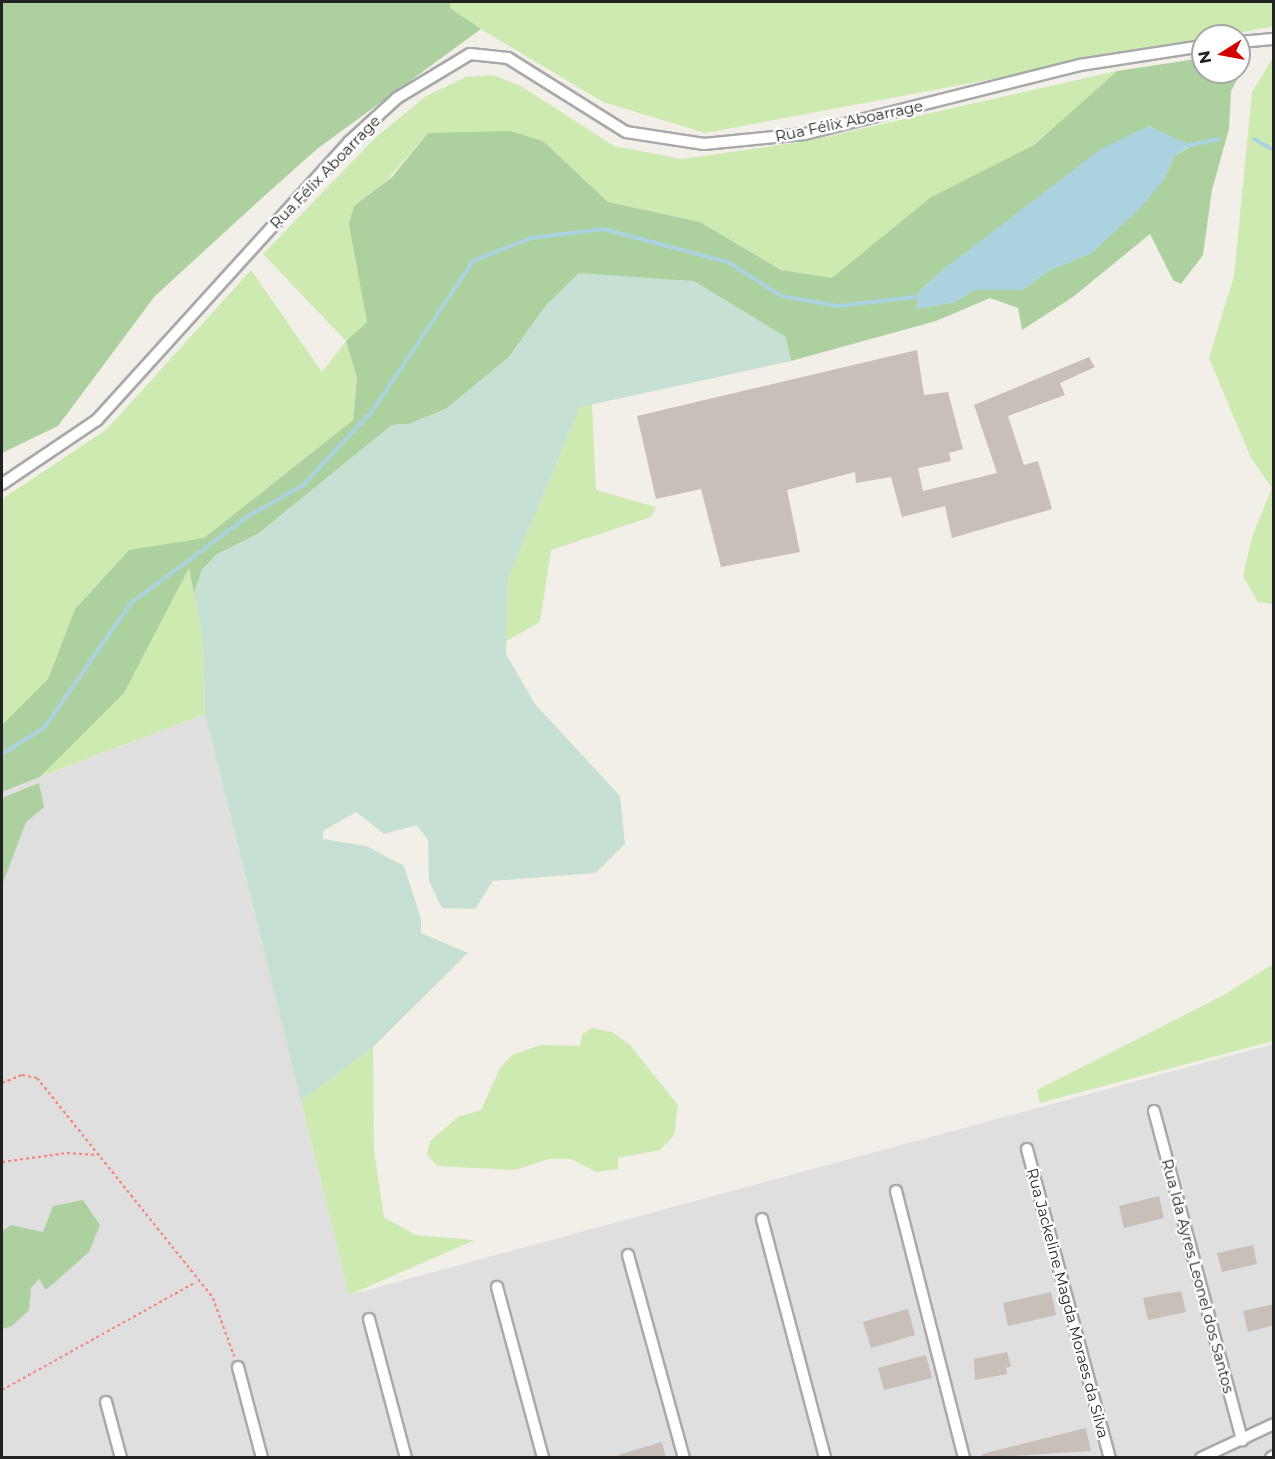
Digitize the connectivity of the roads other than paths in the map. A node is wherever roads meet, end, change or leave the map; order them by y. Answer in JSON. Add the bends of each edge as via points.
{"nodes":[{"id":1,"x":1274,"y":39,"type":"edge"},
{"id":2,"x":1251,"y":41,"type":"edge"},
{"id":3,"x":1191,"y":48,"type":"edge"},
{"id":4,"x":2,"y":484,"type":"edge"},
{"id":5,"x":1154,"y":1111,"type":"dead end"},
{"id":6,"x":1027,"y":1149,"type":"dead end"},
{"id":7,"x":896,"y":1191,"type":"dead end"},
{"id":8,"x":762,"y":1219,"type":"dead end"},
{"id":9,"x":628,"y":1255,"type":"dead end"},
{"id":10,"x":497,"y":1287,"type":"dead end"},
{"id":11,"x":369,"y":1319,"type":"dead end"},
{"id":12,"x":238,"y":1367,"type":"road end"},
{"id":13,"x":106,"y":1402,"type":"dead end"},
{"id":14,"x":1274,"y":1424,"type":"edge"},
{"id":15,"x":1242,"y":1440,"type":"junction"},
{"id":16,"x":121,"y":1458,"type":"edge"},
{"id":17,"x":262,"y":1458,"type":"edge"},
{"id":18,"x":405,"y":1458,"type":"edge"},
{"id":19,"x":543,"y":1458,"type":"edge"},
{"id":20,"x":684,"y":1458,"type":"edge"},
{"id":21,"x":825,"y":1458,"type":"edge"},
{"id":22,"x":964,"y":1458,"type":"edge"},
{"id":23,"x":1110,"y":1458,"type":"edge"},
{"id":24,"x":1201,"y":1458,"type":"edge"}],
"edges":[{"from":1,"to":2,"type":"street"},
{"from":3,"to":4,"type":"street","name":"Rua Félix Aboarrage","via":[[1080,65],[805,134],[704,144],[626,132],[508,58],[470,54],[397,98],[349,142],[97,420]]},
{"from":5,"to":15,"type":"street","name":"Rua Ida Ayres Leonel dos Santos"},
{"from":6,"to":23,"type":"street","name":"Rua Jackeline Magda Moraes da Silva"},
{"from":7,"to":22,"type":"street"},
{"from":8,"to":21,"type":"street"},
{"from":9,"to":20,"type":"street"},
{"from":10,"to":19,"type":"street"},
{"from":11,"to":18,"type":"street"},
{"from":12,"to":17,"type":"street"},
{"from":13,"to":16,"type":"street"},
{"from":14,"to":15,"type":"street"},
{"from":15,"to":24,"type":"street"}]}
